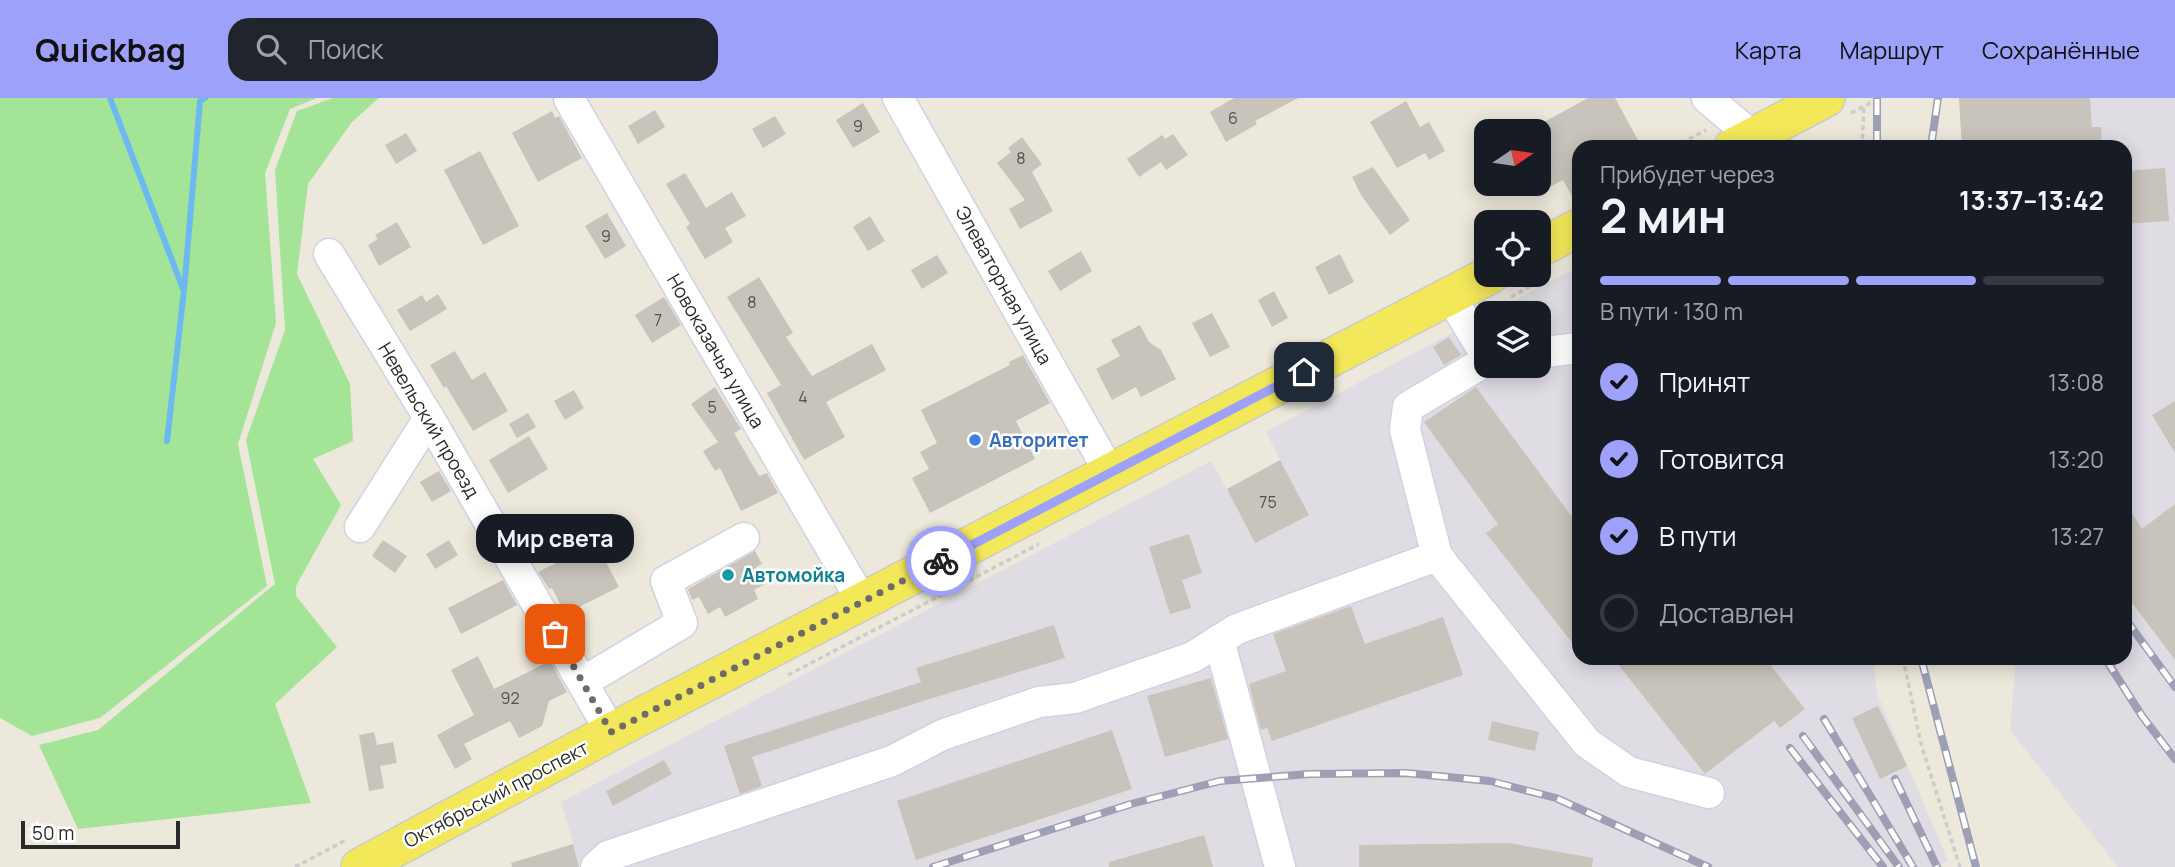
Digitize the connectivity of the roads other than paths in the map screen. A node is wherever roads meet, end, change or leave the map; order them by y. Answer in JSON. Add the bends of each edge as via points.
{"nodes":[{"id":1,"x":898,"y":98,"type":"edge"},
{"id":2,"x":1707,"y":98,"type":"edge"},
{"id":3,"x":1826,"y":98,"type":"edge"},
{"id":4,"x":569,"y":99,"type":"edge"},
{"id":5,"x":1741,"y":140,"type":"edge"},
{"id":6,"x":1747,"y":140,"type":"edge"},
{"id":7,"x":1572,"y":231,"type":"edge"},
{"id":8,"x":1551,"y":242,"type":"edge"},
{"id":9,"x":329,"y":254,"type":"dead end"},
{"id":10,"x":1474,"y":283,"type":"edge"},
{"id":11,"x":1450,"y":296,"type":"junction"},
{"id":12,"x":1474,"y":335,"type":"edge"},
{"id":13,"x":1572,"y":349,"type":"edge"},
{"id":14,"x":1551,"y":351,"type":"edge"},
{"id":15,"x":1474,"y":368,"type":"edge"},
{"id":16,"x":429,"y":418,"type":"junction"},
{"id":17,"x":1110,"y":473,"type":"junction"},
{"id":18,"x":360,"y":527,"type":"dead end"},
{"id":19,"x":744,"y":538,"type":"dead end"},
{"id":20,"x":1437,"y":556,"type":"junction"},
{"id":21,"x":863,"y":603,"type":"junction"},
{"id":22,"x":1219,"y":640,"type":"junction"},
{"id":23,"x":583,"y":682,"type":"junction"},
{"id":24,"x":611,"y":732,"type":"junction"},
{"id":25,"x":1709,"y":793,"type":"dead end"},
{"id":26,"x":360,"y":867,"type":"edge"},
{"id":27,"x":596,"y":867,"type":"edge"},
{"id":28,"x":1280,"y":867,"type":"edge"}],
"edges":[{"from":1,"to":17,"type":"street","name":"Элеваторная улица"},
{"from":2,"to":5,"type":"street"},
{"from":3,"to":6,"type":"main road"},
{"from":4,"to":21,"type":"street","name":"Новоказачья улица"},
{"from":7,"to":8,"type":"main road"},
{"from":9,"to":16,"type":"street","name":"Невельский проезд"},
{"from":10,"to":11,"type":"main road","name":"Октябрьский проспект"},
{"from":11,"to":12,"type":"street"},
{"from":11,"to":17,"type":"main road","name":"Октябрьский проспект"},
{"from":13,"to":14,"type":"street"},
{"from":15,"to":20,"type":"street","via":[[1408,407],[1405,430]]},
{"from":16,"to":18,"type":"street"},
{"from":16,"to":23,"type":"street","name":"Невельский проезд"},
{"from":17,"to":21,"type":"main road","name":"Октябрьский проспект"},
{"from":19,"to":23,"type":"street","via":[[666,581],[682,623]]},
{"from":20,"to":22,"type":"street","via":[[1237,629]]},
{"from":20,"to":25,"type":"street","via":[[1587,743],[1629,772]]},
{"from":21,"to":24,"type":"main road","name":"Октябрьский проспект"},
{"from":22,"to":27,"type":"street","via":[[1192,657],[1075,698],[1039,702],[942,735],[892,761],[608,856]]},
{"from":22,"to":28,"type":"street"},
{"from":23,"to":24,"type":"street","name":"Невельский проезд"},
{"from":24,"to":26,"type":"main road","name":"Октябрьский проспект"}]}
